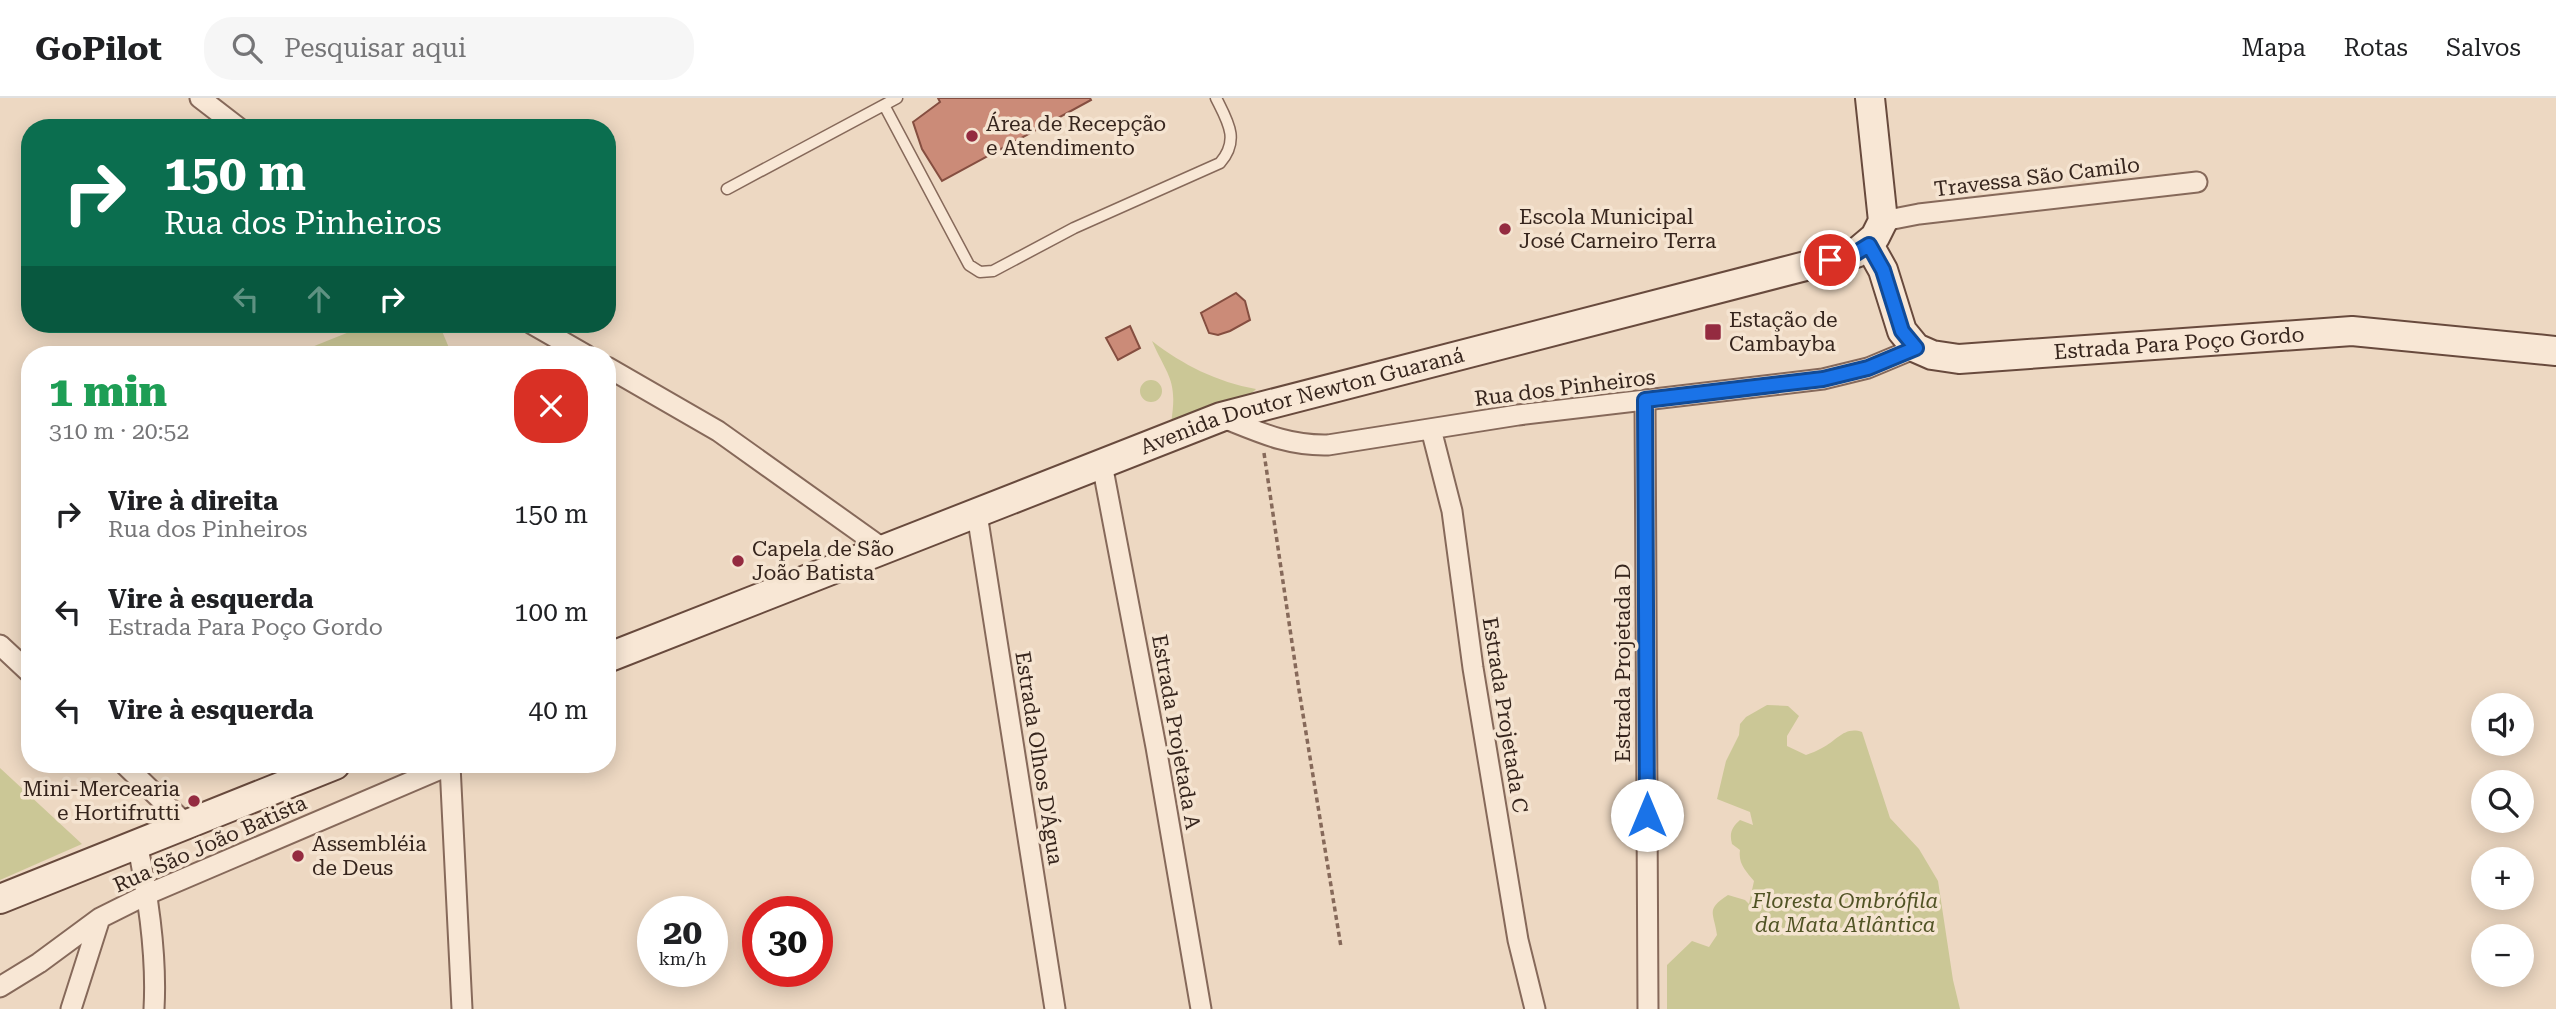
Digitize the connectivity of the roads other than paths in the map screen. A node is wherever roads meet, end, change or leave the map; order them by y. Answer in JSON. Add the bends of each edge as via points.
{"nodes":[{"id":1,"x":200,"y":98,"type":"edge"},
{"id":2,"x":897,"y":98,"type":"edge"},
{"id":3,"x":1216,"y":98,"type":"edge"},
{"id":4,"x":1870,"y":98,"type":"edge"},
{"id":5,"x":884,"y":105,"type":"junction"},
{"id":6,"x":227,"y":119,"type":"edge"},
{"id":7,"x":2197,"y":183,"type":"dead end"},
{"id":8,"x":727,"y":189,"type":"dead end"},
{"id":9,"x":1883,"y":221,"type":"junction"},
{"id":10,"x":1869,"y":245,"type":"junction"},
{"id":11,"x":548,"y":333,"type":"edge"},
{"id":12,"x":570,"y":346,"type":"edge"},
{"id":13,"x":1916,"y":348,"type":"junction"},
{"id":14,"x":2556,"y":351,"type":"edge"},
{"id":15,"x":616,"y":372,"type":"edge"},
{"id":16,"x":1645,"y":400,"type":"junction"},
{"id":17,"x":1221,"y":417,"type":"junction"},
{"id":18,"x":1431,"y":429,"type":"junction"},
{"id":19,"x":1102,"y":464,"type":"junction"},
{"id":20,"x":977,"y":514,"type":"junction"},
{"id":21,"x":885,"y":550,"type":"junction"},
{"id":22,"x":0,"y":645,"type":"edge"},
{"id":23,"x":616,"y":654,"type":"edge"},
{"id":24,"x":21,"y":665,"type":"edge"},
{"id":25,"x":132,"y":773,"type":"edge"},
{"id":26,"x":313,"y":773,"type":"edge"},
{"id":27,"x":431,"y":773,"type":"edge"},
{"id":28,"x":450,"y":773,"type":"edge"},
{"id":29,"x":185,"y":823,"type":"junction"},
{"id":30,"x":137,"y":843,"type":"junction"},
{"id":31,"x":148,"y":894,"type":"junction"},
{"id":32,"x":0,"y":898,"type":"edge"},
{"id":33,"x":100,"y":919,"type":"junction"},
{"id":34,"x":0,"y":987,"type":"edge"},
{"id":35,"x":71,"y":1009,"type":"edge"},
{"id":36,"x":154,"y":1009,"type":"edge"},
{"id":37,"x":462,"y":1009,"type":"edge"},
{"id":38,"x":1055,"y":1009,"type":"edge"},
{"id":39,"x":1201,"y":1009,"type":"edge"},
{"id":40,"x":1535,"y":1009,"type":"edge"},
{"id":41,"x":1648,"y":1009,"type":"edge"}],
"edges":[{"from":1,"to":6,"type":"street"},
{"from":2,"to":5,"type":"lane"},
{"from":3,"to":5,"type":"lane","via":[[1232,138],[1220,163],[1074,228],[993,271],[980,272],[969,265]]},
{"from":4,"to":9,"type":"main road"},
{"from":5,"to":8,"type":"lane"},
{"from":7,"to":9,"type":"street","name":"Travessa São Camilo"},
{"from":9,"to":10,"type":"main road"},
{"from":10,"to":13,"type":"main road","via":[[1883,270],[1902,331]]},
{"from":10,"to":17,"type":"main road","name":"Avenida Doutor Newton Guaraná","via":[[1856,253]]},
{"from":11,"to":12,"type":"street"},
{"from":13,"to":14,"type":"main road","name":"Estrada Para Poço Gordo","via":[[1959,359],[2353,331]]},
{"from":13,"to":16,"type":"street","name":"Rua dos Pinheiros","via":[[1868,368],[1823,379]]},
{"from":15,"to":21,"type":"street","via":[[718,431]]},
{"from":16,"to":18,"type":"street","name":"Rua dos Pinheiros"},
{"from":16,"to":41,"type":"street","name":"Estrada Projetada D"},
{"from":17,"to":18,"type":"street","name":"Rua dos Pinheiros","via":[[1302,446]]},
{"from":17,"to":19,"type":"main road","name":"Avenida Doutor Newton Guaraná"},
{"from":18,"to":40,"type":"street","name":"Estrada Projetada C","via":[[1452,511],[1518,940]]},
{"from":19,"to":20,"type":"main road","name":"Avenida Doutor Newton Guaraná"},
{"from":19,"to":39,"type":"street","name":"Estrada Projetada A"},
{"from":20,"to":21,"type":"main road","name":"Avenida Doutor Newton Guaraná"},
{"from":20,"to":38,"type":"street","name":"Estrada Olhos D'Água"},
{"from":21,"to":23,"type":"main road","name":"Avenida Doutor Newton Guaraná"},
{"from":22,"to":24,"type":"street"},
{"from":25,"to":29,"type":"street"},
{"from":26,"to":29,"type":"main road"},
{"from":27,"to":31,"type":"street","name":"Rua São João Batista"},
{"from":28,"to":37,"type":"street"},
{"from":29,"to":30,"type":"main road"},
{"from":30,"to":31,"type":"street"},
{"from":30,"to":32,"type":"main road"},
{"from":31,"to":33,"type":"street","name":"Rua São João Batista"},
{"from":31,"to":36,"type":"street"},
{"from":33,"to":34,"type":"street","name":"Rua São João Batista"},
{"from":33,"to":35,"type":"street"}]}
